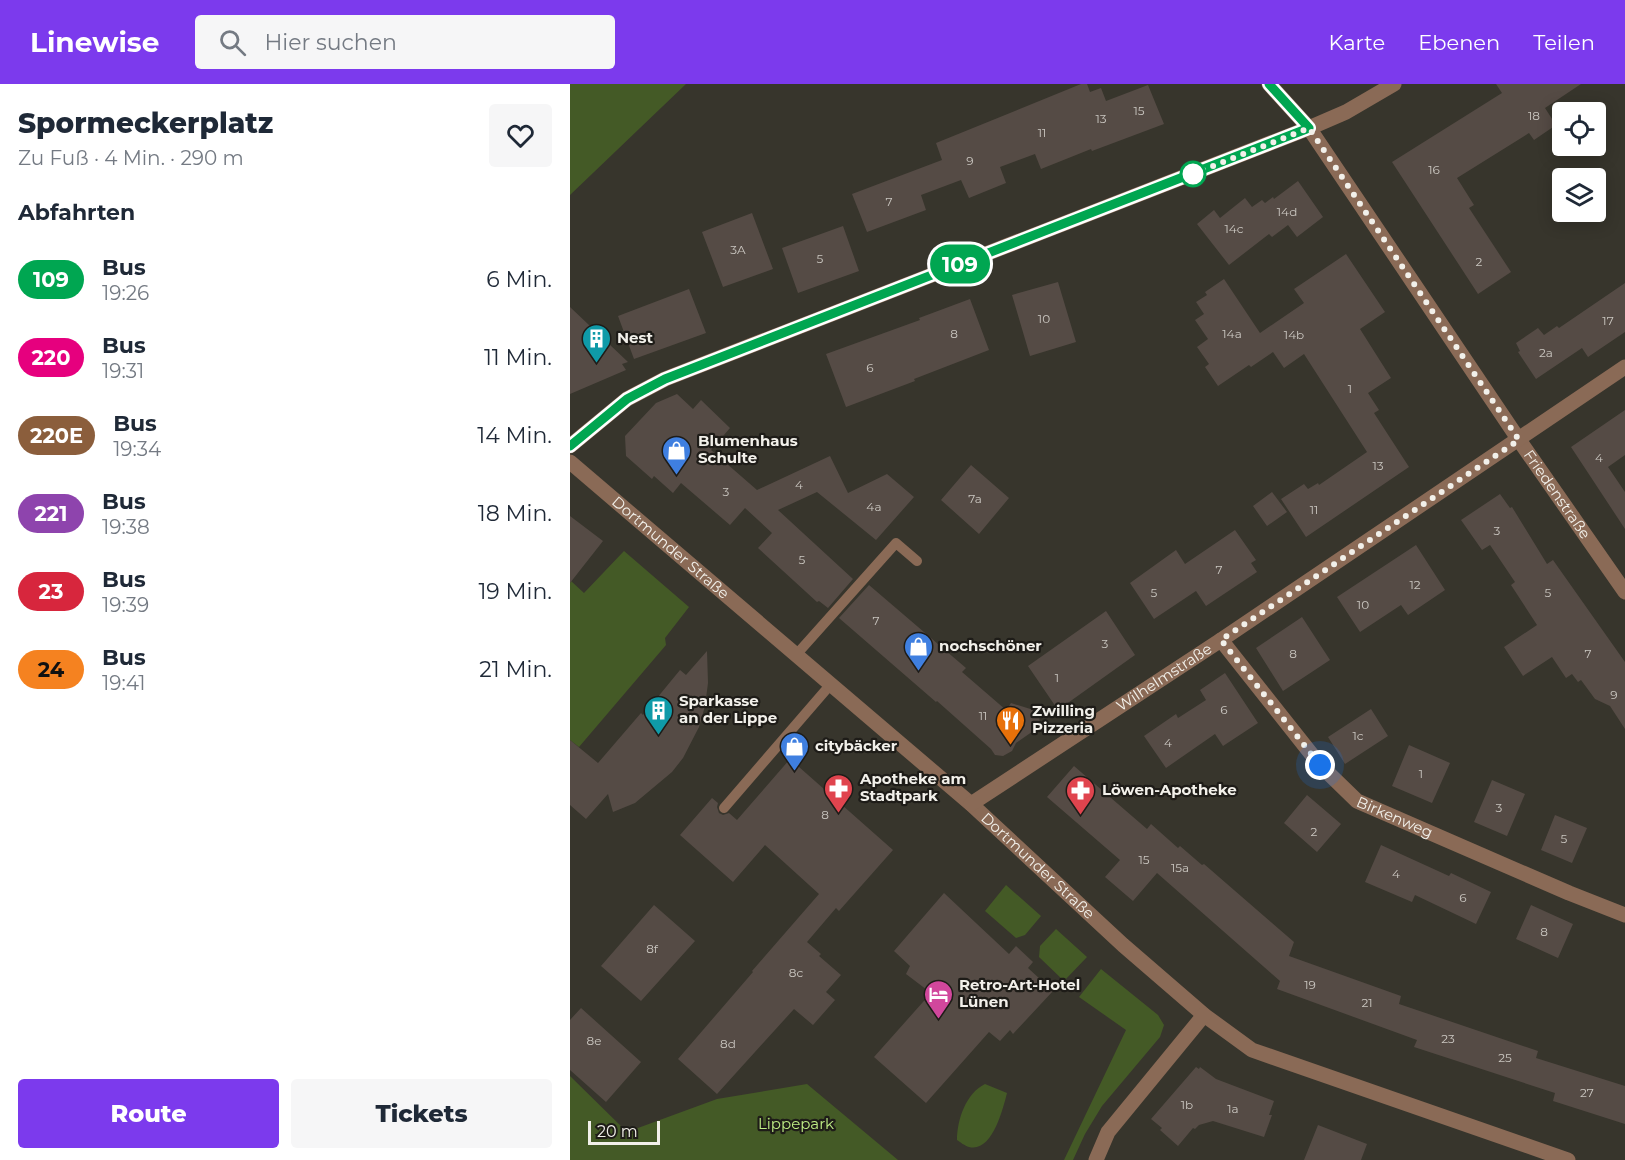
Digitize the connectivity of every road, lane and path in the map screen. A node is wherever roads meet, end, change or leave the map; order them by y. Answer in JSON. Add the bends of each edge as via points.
{"nodes":[{"id":1,"x":1269,"y":84,"type":"edge"},
{"id":2,"x":1394,"y":84,"type":"edge"},
{"id":3,"x":1309,"y":128,"type":"junction"},
{"id":4,"x":1625,"y":367,"type":"edge"},
{"id":5,"x":1519,"y":440,"type":"junction"},
{"id":6,"x":570,"y":446,"type":"edge"},
{"id":7,"x":570,"y":462,"type":"edge"},
{"id":8,"x":917,"y":561,"type":"dead end"},
{"id":9,"x":1625,"y":592,"type":"edge"},
{"id":10,"x":1221,"y":640,"type":"junction"},
{"id":11,"x":796,"y":655,"type":"junction"},
{"id":12,"x":831,"y":684,"type":"junction"},
{"id":13,"x":970,"y":804,"type":"junction"},
{"id":14,"x":724,"y":808,"type":"dead end"},
{"id":15,"x":1625,"y":915,"type":"edge"},
{"id":16,"x":1204,"y":1015,"type":"junction"},
{"id":17,"x":1096,"y":1160,"type":"edge"},
{"id":18,"x":1568,"y":1160,"type":"edge"}],
"edges":[{"from":1,"to":3,"type":"street","name":"Friedenstraße"},
{"from":2,"to":3,"type":"street"},
{"from":3,"to":5,"type":"street","name":"Friedenstraße"},
{"from":3,"to":6,"type":"street","via":[[665,379],[627,399]]},
{"from":4,"to":5,"type":"street","name":"Wilhelmstraße"},
{"from":5,"to":9,"type":"street","name":"Friedenstraße"},
{"from":5,"to":10,"type":"street","name":"Wilhelmstraße"},
{"from":7,"to":11,"type":"street","name":"Dortmunder Straße"},
{"from":8,"to":11,"type":"lane","via":[[896,543]]},
{"from":10,"to":13,"type":"street","name":"Wilhelmstraße"},
{"from":10,"to":15,"type":"street","name":"Birkenweg","via":[[1320,765],[1356,801]]},
{"from":11,"to":12,"type":"street","name":"Dortmunder Straße"},
{"from":12,"to":13,"type":"street","name":"Dortmunder Straße"},
{"from":12,"to":14,"type":"lane"},
{"from":13,"to":16,"type":"street","name":"Dortmunder Straße"},
{"from":16,"to":17,"type":"street","via":[[1108,1132]]},
{"from":16,"to":18,"type":"street","name":"Dortmunder Straße","via":[[1252,1050]]}]}
